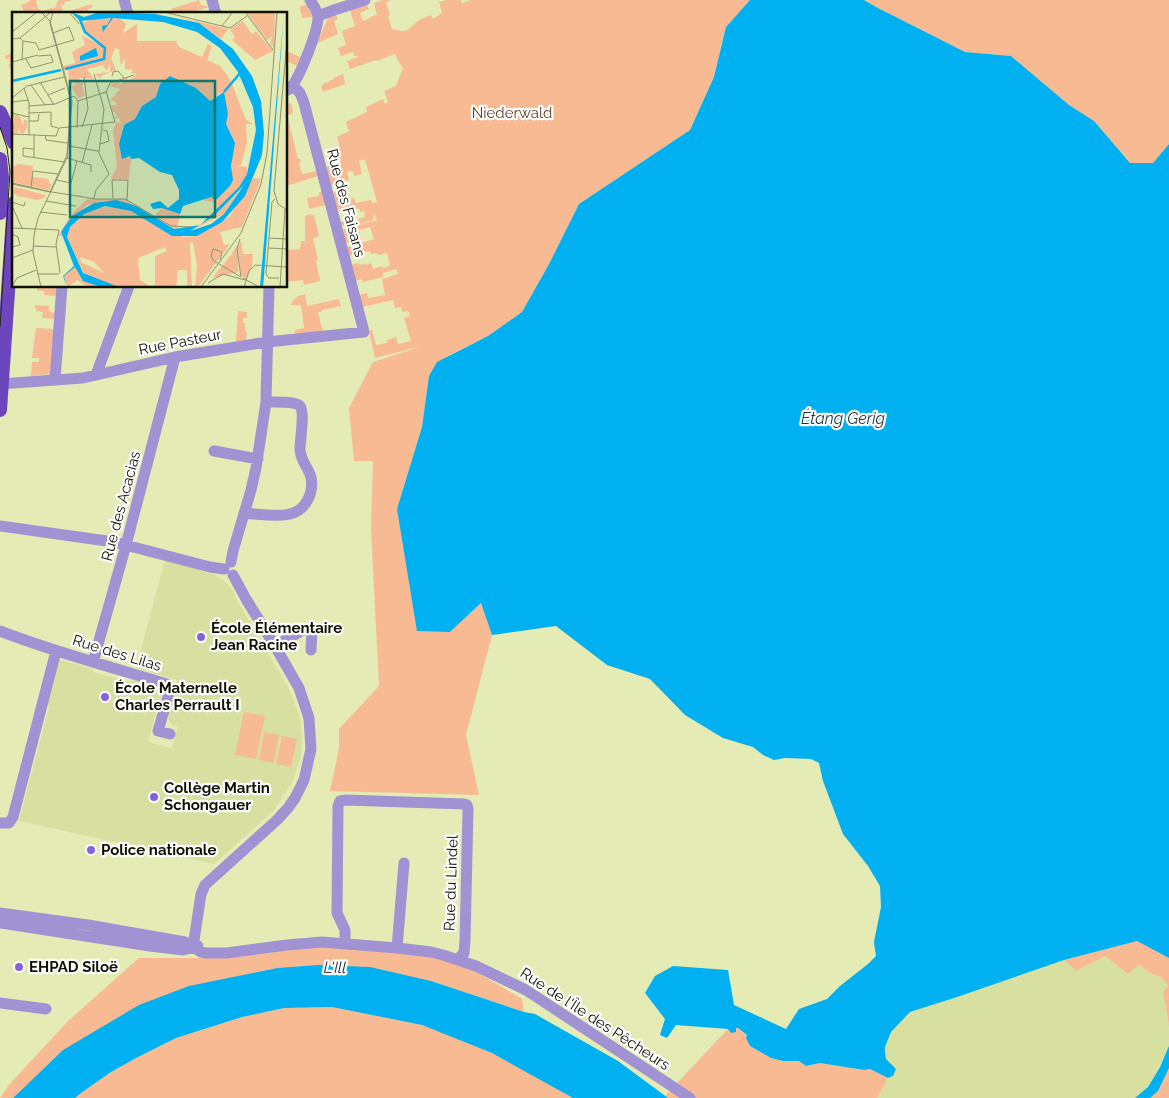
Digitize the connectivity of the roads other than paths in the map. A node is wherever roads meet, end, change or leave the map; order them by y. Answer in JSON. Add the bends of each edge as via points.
{"nodes":[{"id":1,"x":310,"y":0,"type":"edge"},
{"id":2,"x":365,"y":0,"type":"edge"},
{"id":3,"x":318,"y":16,"type":"junction"},
{"id":4,"x":290,"y":88,"type":"edge"},
{"id":5,"x":0,"y":112,"type":"edge"},
{"id":6,"x":9,"y":137,"type":"edge"},
{"id":7,"x":0,"y":159,"type":"edge"},
{"id":8,"x":0,"y":213,"type":"edge"},
{"id":9,"x":12,"y":231,"type":"edge"},
{"id":10,"x":62,"y":288,"type":"edge"},
{"id":11,"x":128,"y":288,"type":"edge"},
{"id":12,"x":269,"y":288,"type":"edge"},
{"id":13,"x":364,"y":332,"type":"joint"},
{"id":14,"x":267,"y":342,"type":"junction"},
{"id":15,"x":175,"y":357,"type":"junction"},
{"id":16,"x":96,"y":375,"type":"junction"},
{"id":17,"x":55,"y":380,"type":"junction"},
{"id":18,"x":1,"y":384,"type":"edge"},
{"id":19,"x":266,"y":402,"type":"junction"},
{"id":20,"x":0,"y":410,"type":"edge"},
{"id":21,"x":214,"y":451,"type":"dead end"},
{"id":22,"x":258,"y":459,"type":"junction"},
{"id":23,"x":244,"y":513,"type":"junction"},
{"id":24,"x":0,"y":526,"type":"edge"},
{"id":25,"x":126,"y":545,"type":"junction"},
{"id":26,"x":229,"y":569,"type":"junction"},
{"id":27,"x":0,"y":631,"type":"edge"},
{"id":28,"x":275,"y":646,"type":"junction"},
{"id":29,"x":311,"y":650,"type":"dead end"},
{"id":30,"x":56,"y":651,"type":"junction"},
{"id":31,"x":93,"y":662,"type":"junction"},
{"id":32,"x":170,"y":734,"type":"dead end"},
{"id":33,"x":0,"y":824,"type":"edge"},
{"id":34,"x":404,"y":863,"type":"dead end"},
{"id":35,"x":0,"y":912,"type":"edge"},
{"id":36,"x":0,"y":923,"type":"edge"},
{"id":37,"x":86,"y":931,"type":"junction"},
{"id":38,"x":345,"y":944,"type":"junction"},
{"id":39,"x":194,"y":946,"type":"junction"},
{"id":40,"x":397,"y":948,"type":"junction"},
{"id":41,"x":458,"y":960,"type":"junction"},
{"id":42,"x":0,"y":1003,"type":"edge"},
{"id":43,"x":46,"y":1009,"type":"dead end"},
{"id":44,"x":690,"y":1098,"type":"edge"}],
"edges":[{"from":1,"to":3,"type":"street"},
{"from":2,"to":3,"type":"street"},
{"from":3,"to":4,"type":"street","via":[[318,26]]},
{"from":4,"to":13,"type":"street","name":"Rue des Faisans","via":[[300,93],[304,103]]},
{"from":5,"to":6,"type":"main road"},
{"from":7,"to":8,"type":"main road"},
{"from":9,"to":18,"type":"main road"},
{"from":10,"to":17,"type":"street"},
{"from":11,"to":16,"type":"street"},
{"from":12,"to":14,"type":"street"},
{"from":13,"to":14,"type":"street","name":"Rue Pasteur"},
{"from":14,"to":15,"type":"street","name":"Rue Pasteur"},
{"from":14,"to":19,"type":"street"},
{"from":15,"to":16,"type":"street","name":"Rue Pasteur"},
{"from":15,"to":25,"type":"street","name":"Rue des Acacias"},
{"from":16,"to":17,"type":"street","name":"Rue Pasteur"},
{"from":17,"to":18,"type":"street","name":"Rue Pasteur"},
{"from":18,"to":20,"type":"main road"},
{"from":19,"to":22,"type":"street"},
{"from":19,"to":23,"type":"street","via":[[293,404],[301,408],[300,452],[310,473],[312,488],[304,506],[290,514]]},
{"from":21,"to":22,"type":"street"},
{"from":22,"to":23,"type":"street"},
{"from":23,"to":26,"type":"street"},
{"from":24,"to":25,"type":"street"},
{"from":25,"to":26,"type":"street"},
{"from":25,"to":31,"type":"street","name":"Rue des Acacias"},
{"from":26,"to":28,"type":"street"},
{"from":27,"to":30,"type":"street","name":"Rue des Lilas"},
{"from":28,"to":29,"type":"street","via":[[305,629],[315,629]]},
{"from":28,"to":39,"type":"street","via":[[299,688],[309,718],[312,749],[306,774],[288,808],[205,885]]},
{"from":30,"to":31,"type":"street","name":"Rue des Lilas"},
{"from":30,"to":33,"type":"street","via":[[12,820]]},
{"from":31,"to":32,"type":"street","name":"Rue des Lilas","via":[[167,684],[170,690],[158,731]]},
{"from":34,"to":40,"type":"street"},
{"from":35,"to":37,"type":"street","name":"Rue de l'Île des Pêcheurs"},
{"from":36,"to":37,"type":"street","name":"Rue de l'Île des Pêcheurs"},
{"from":37,"to":39,"type":"street","name":"Rue de l'Île des Pêcheurs","via":[[185,942]]},
{"from":38,"to":39,"type":"street","name":"Rue de l'Île des Pêcheurs","via":[[308,943],[227,953],[201,952]]},
{"from":38,"to":40,"type":"street","name":"Rue de l'Île des Pêcheurs"},
{"from":38,"to":41,"type":"street","name":"Rue du Lindel","via":[[345,930],[337,912],[338,804],[346,800],[462,804],[467,805],[468,812],[465,947]]},
{"from":40,"to":41,"type":"street","name":"Rue de l'Île des Pêcheurs"},
{"from":41,"to":44,"type":"street","name":"Rue de l'Île des Pêcheurs","via":[[526,990]]},
{"from":42,"to":43,"type":"street"}]}
